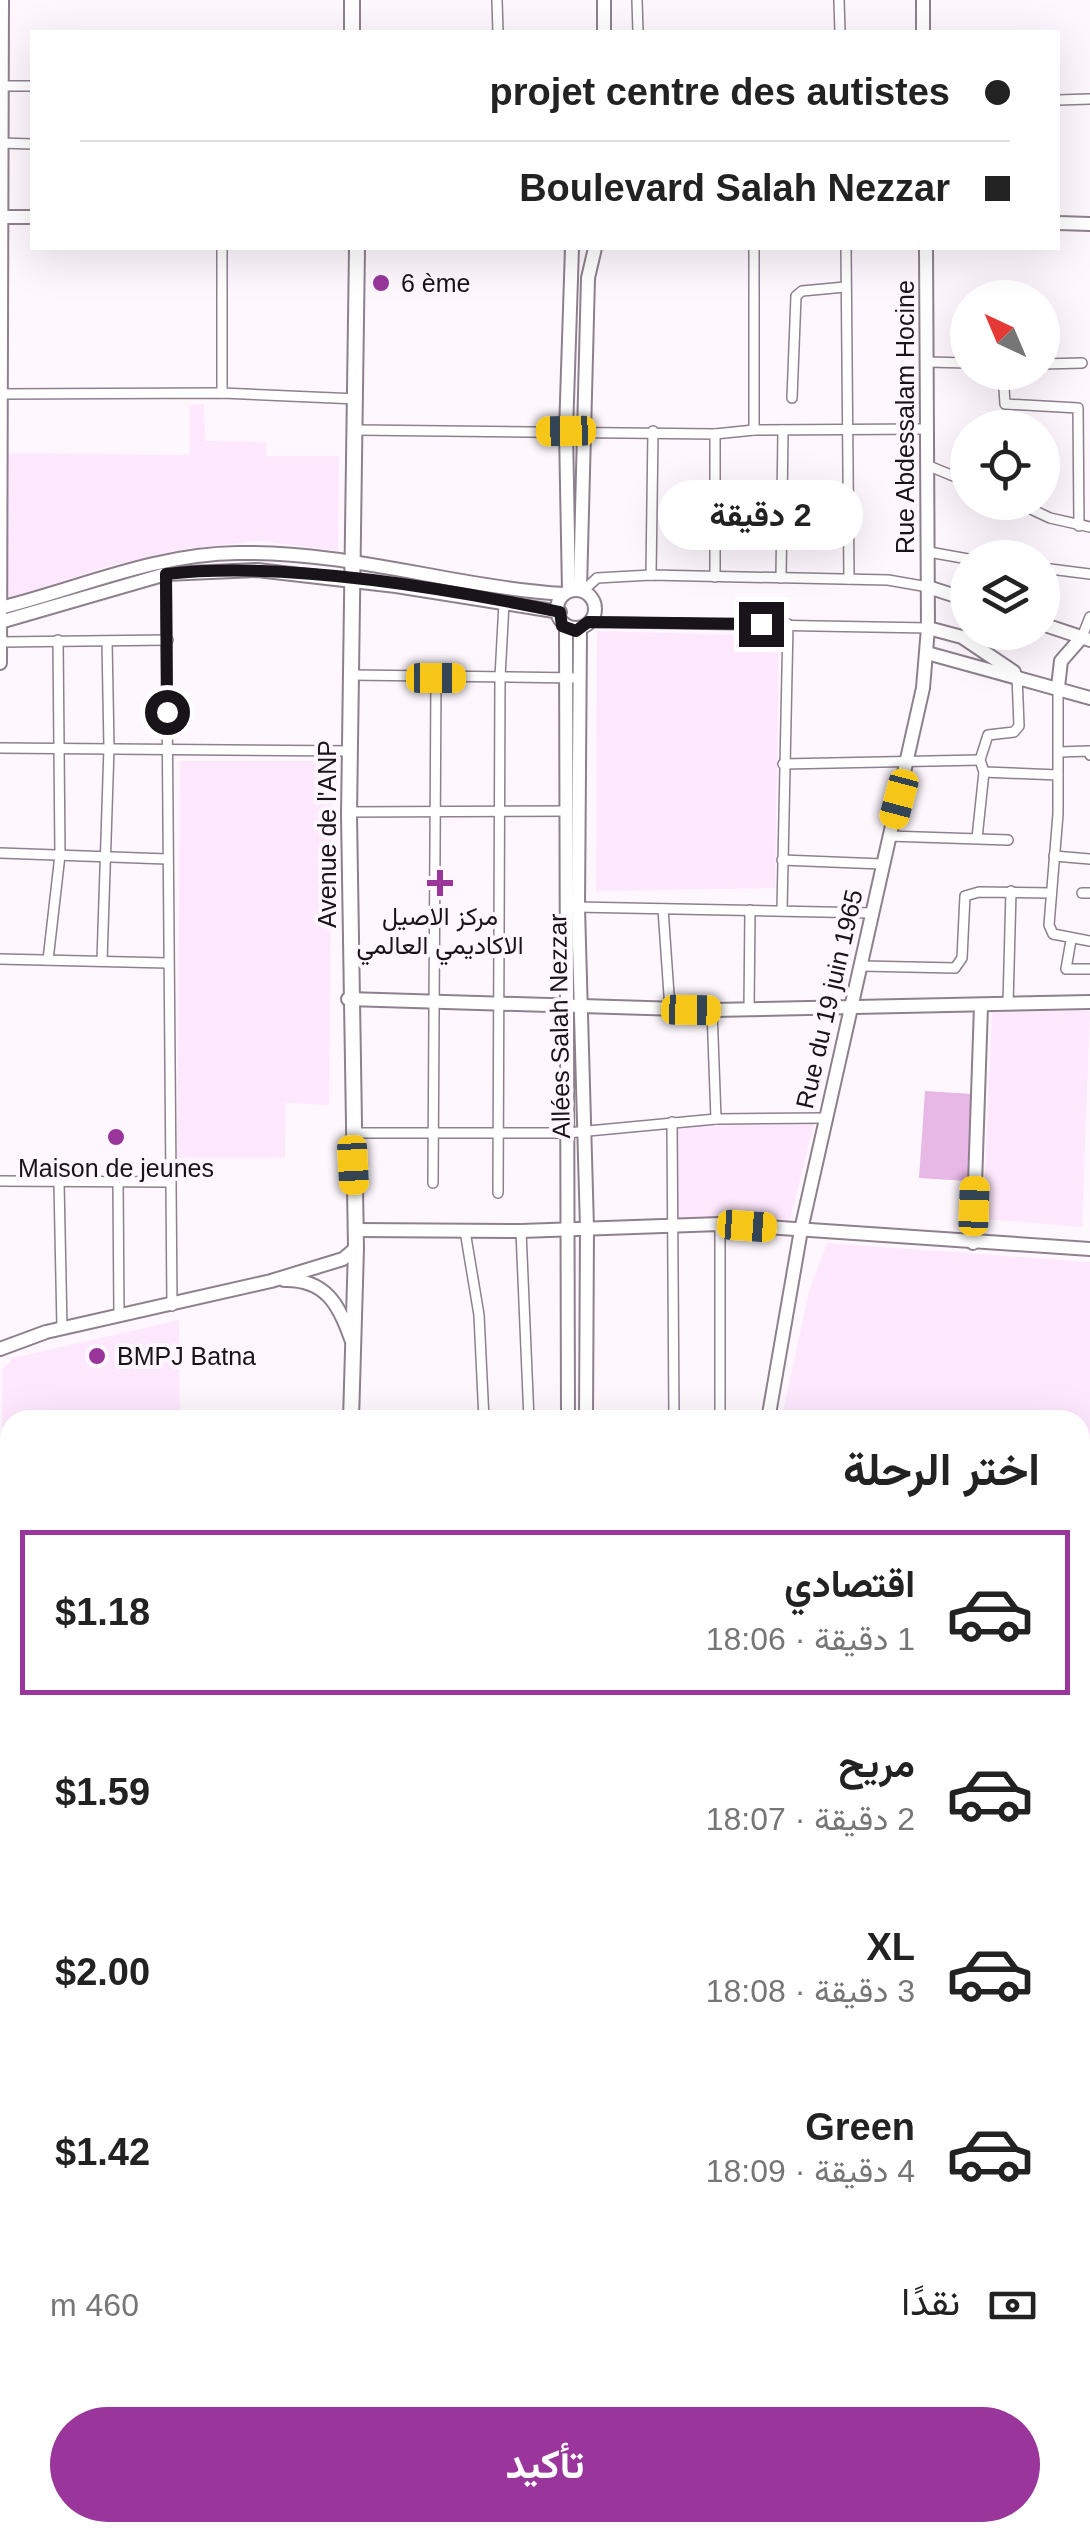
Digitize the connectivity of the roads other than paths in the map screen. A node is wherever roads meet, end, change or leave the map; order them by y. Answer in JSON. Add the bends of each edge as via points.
{"nodes":[{"id":1,"x":2,"y":0,"type":"edge"},
{"id":2,"x":352,"y":0,"type":"edge"},
{"id":3,"x":497,"y":0,"type":"edge"},
{"id":4,"x":604,"y":0,"type":"edge"},
{"id":5,"x":638,"y":0,"type":"edge"},
{"id":6,"x":840,"y":0,"type":"edge"},
{"id":7,"x":923,"y":0,"type":"edge"},
{"id":8,"x":352,"y":30,"type":"edge"},
{"id":9,"x":498,"y":30,"type":"edge"},
{"id":10,"x":604,"y":30,"type":"edge"},
{"id":11,"x":638,"y":30,"type":"edge"},
{"id":12,"x":840,"y":30,"type":"edge"},
{"id":13,"x":923,"y":30,"type":"edge"},
{"id":14,"x":2,"y":50,"type":"edge"},
{"id":15,"x":2,"y":84,"type":"edge"},
{"id":16,"x":30,"y":86,"type":"edge"},
{"id":17,"x":1090,"y":99,"type":"edge"},
{"id":18,"x":1060,"y":100,"type":"edge"},
{"id":19,"x":2,"y":144,"type":"edge"},
{"id":20,"x":30,"y":144,"type":"edge"},
{"id":21,"x":2,"y":217,"type":"edge"},
{"id":22,"x":30,"y":217,"type":"edge"},
{"id":23,"x":1060,"y":223,"type":"edge"},
{"id":24,"x":1090,"y":224,"type":"edge"},
{"id":25,"x":222,"y":250,"type":"edge"},
{"id":26,"x":357,"y":250,"type":"edge"},
{"id":27,"x":572,"y":250,"type":"edge"},
{"id":28,"x":595,"y":250,"type":"edge"},
{"id":29,"x":754,"y":250,"type":"edge"},
{"id":30,"x":846,"y":250,"type":"edge"},
{"id":31,"x":926,"y":250,"type":"edge"},
{"id":32,"x":845,"y":287,"type":"junction"},
{"id":33,"x":928,"y":362,"type":"junction"},
{"id":34,"x":950,"y":363,"type":"edge"},
{"id":35,"x":1082,"y":363,"type":"dead end"},
{"id":36,"x":1060,"y":364,"type":"edge"},
{"id":37,"x":1005,"y":390,"type":"edge"},
{"id":38,"x":222,"y":393,"type":"junction"},
{"id":39,"x":2,"y":394,"type":"edge"},
{"id":40,"x":792,"y":398,"type":"dead end"},
{"id":41,"x":358,"y":399,"type":"junction"},
{"id":42,"x":356,"y":430,"type":"junction"},
{"id":43,"x":754,"y":430,"type":"junction"},
{"id":44,"x":783,"y":430,"type":"junction"},
{"id":45,"x":847,"y":430,"type":"junction"},
{"id":46,"x":928,"y":430,"type":"junction"},
{"id":47,"x":566,"y":431,"type":"junction"},
{"id":48,"x":585,"y":431,"type":"junction"},
{"id":49,"x":653,"y":431,"type":"junction"},
{"id":50,"x":714,"y":434,"type":"junction"},
{"id":51,"x":929,"y":466,"type":"junction"},
{"id":52,"x":950,"y":475,"type":"edge"},
{"id":53,"x":1060,"y":517,"type":"edge"},
{"id":54,"x":1085,"y":526,"type":"edge"},
{"id":55,"x":929,"y":552,"type":"junction"},
{"id":56,"x":950,"y":556,"type":"edge"},
{"id":57,"x":352,"y":560,"type":"junction"},
{"id":58,"x":1060,"y":570,"type":"edge"},
{"id":59,"x":166,"y":574,"type":"junction"},
{"id":60,"x":1090,"y":574,"type":"edge"},
{"id":61,"x":440,"y":576,"type":"junction"},
{"id":62,"x":651,"y":576,"type":"junction"},
{"id":63,"x":716,"y":577,"type":"junction"},
{"id":64,"x":781,"y":578,"type":"junction"},
{"id":65,"x":849,"y":579,"type":"junction"},
{"id":66,"x":351,"y":580,"type":"junction"},
{"id":67,"x":928,"y":587,"type":"junction"},
{"id":68,"x":574,"y":591,"type":"junction"},
{"id":69,"x":435,"y":592,"type":"junction"},
{"id":70,"x":950,"y":594,"type":"edge"},
{"id":71,"x":504,"y":603,"type":"junction"},
{"id":72,"x":560,"y":612,"type":"junction"},
{"id":73,"x":1,"y":615,"type":"edge"},
{"id":74,"x":1090,"y":616,"type":"edge"},
{"id":75,"x":788,"y":624,"type":"junction"},
{"id":76,"x":578,"y":627,"type":"junction"},
{"id":77,"x":928,"y":628,"type":"junction"},
{"id":78,"x":1060,"y":630,"type":"edge"},
{"id":79,"x":1086,"y":638,"type":"edge"},
{"id":80,"x":58,"y":640,"type":"junction"},
{"id":81,"x":168,"y":640,"type":"junction"},
{"id":82,"x":1,"y":642,"type":"edge"},
{"id":83,"x":107,"y":642,"type":"junction"},
{"id":84,"x":927,"y":652,"type":"junction"},
{"id":85,"x":0,"y":663,"type":"edge"},
{"id":86,"x":1017,"y":675,"type":"junction"},
{"id":87,"x":352,"y":676,"type":"junction"},
{"id":88,"x":500,"y":677,"type":"junction"},
{"id":89,"x":436,"y":678,"type":"junction"},
{"id":90,"x":571,"y":678,"type":"junction"},
{"id":91,"x":1058,"y":687,"type":"junction"},
{"id":92,"x":1090,"y":698,"type":"edge"},
{"id":93,"x":1090,"y":740,"type":"edge"},
{"id":94,"x":166,"y":747,"type":"junction"},
{"id":95,"x":0,"y":748,"type":"edge"},
{"id":96,"x":62,"y":748,"type":"junction"},
{"id":97,"x":110,"y":748,"type":"junction"},
{"id":98,"x":349,"y":751,"type":"junction"},
{"id":99,"x":1059,"y":752,"type":"junction"},
{"id":100,"x":1090,"y":753,"type":"edge"},
{"id":101,"x":980,"y":760,"type":"junction"},
{"id":102,"x":909,"y":762,"type":"junction"},
{"id":103,"x":782,"y":764,"type":"junction"},
{"id":104,"x":984,"y":772,"type":"junction"},
{"id":105,"x":1058,"y":774,"type":"junction"},
{"id":106,"x":568,"y":811,"type":"junction"},
{"id":107,"x":349,"y":812,"type":"junction"},
{"id":108,"x":438,"y":814,"type":"junction"},
{"id":109,"x":503,"y":814,"type":"junction"},
{"id":110,"x":889,"y":836,"type":"junction"},
{"id":111,"x":977,"y":838,"type":"junction"},
{"id":112,"x":1008,"y":840,"type":"dead end"},
{"id":113,"x":0,"y":853,"type":"edge"},
{"id":114,"x":60,"y":855,"type":"junction"},
{"id":115,"x":1054,"y":856,"type":"junction"},
{"id":116,"x":1090,"y":858,"type":"edge"},
{"id":117,"x":168,"y":859,"type":"junction"},
{"id":118,"x":108,"y":860,"type":"junction"},
{"id":119,"x":782,"y":860,"type":"junction"},
{"id":120,"x":882,"y":864,"type":"junction"},
{"id":121,"x":1011,"y":891,"type":"junction"},
{"id":122,"x":1051,"y":893,"type":"junction"},
{"id":123,"x":573,"y":907,"type":"junction"},
{"id":124,"x":663,"y":908,"type":"junction"},
{"id":125,"x":750,"y":910,"type":"junction"},
{"id":126,"x":782,"y":910,"type":"junction"},
{"id":127,"x":872,"y":913,"type":"junction"},
{"id":128,"x":1072,"y":940,"type":"junction"},
{"id":129,"x":1090,"y":940,"type":"edge"},
{"id":130,"x":0,"y":958,"type":"edge"},
{"id":131,"x":48,"y":960,"type":"junction"},
{"id":132,"x":102,"y":960,"type":"junction"},
{"id":133,"x":167,"y":963,"type":"junction"},
{"id":134,"x":862,"y":966,"type":"junction"},
{"id":135,"x":1090,"y":969,"type":"edge"},
{"id":136,"x":348,"y":999,"type":"junction"},
{"id":137,"x":435,"y":1001,"type":"junction"},
{"id":138,"x":1090,"y":1002,"type":"edge"},
{"id":139,"x":500,"y":1003,"type":"junction"},
{"id":140,"x":1008,"y":1004,"type":"junction"},
{"id":141,"x":982,"y":1006,"type":"junction"},
{"id":142,"x":584,"y":1008,"type":"junction"},
{"id":143,"x":569,"y":1009,"type":"junction"},
{"id":144,"x":670,"y":1009,"type":"junction"},
{"id":145,"x":749,"y":1009,"type":"junction"},
{"id":146,"x":854,"y":1009,"type":"junction"},
{"id":147,"x":712,"y":1010,"type":"junction"},
{"id":148,"x":826,"y":1118,"type":"junction"},
{"id":149,"x":716,"y":1119,"type":"junction"},
{"id":150,"x":672,"y":1122,"type":"junction"},
{"id":151,"x":584,"y":1129,"type":"junction"},
{"id":152,"x":352,"y":1132,"type":"junction"},
{"id":153,"x":434,"y":1133,"type":"junction"},
{"id":154,"x":568,"y":1134,"type":"junction"},
{"id":155,"x":499,"y":1135,"type":"junction"},
{"id":156,"x":0,"y":1181,"type":"edge"},
{"id":157,"x":58,"y":1182,"type":"junction"},
{"id":158,"x":118,"y":1182,"type":"junction"},
{"id":159,"x":168,"y":1182,"type":"junction"},
{"id":160,"x":434,"y":1183,"type":"dead end"},
{"id":161,"x":498,"y":1193,"type":"dead end"},
{"id":162,"x":672,"y":1224,"type":"junction"},
{"id":163,"x":720,"y":1224,"type":"junction"},
{"id":164,"x":587,"y":1228,"type":"junction"},
{"id":165,"x":566,"y":1229,"type":"junction"},
{"id":166,"x":356,"y":1230,"type":"junction"},
{"id":167,"x":801,"y":1230,"type":"junction"},
{"id":168,"x":464,"y":1231,"type":"junction"},
{"id":169,"x":522,"y":1231,"type":"junction"},
{"id":170,"x":973,"y":1243,"type":"junction"},
{"id":171,"x":356,"y":1248,"type":"junction"},
{"id":172,"x":1090,"y":1249,"type":"edge"},
{"id":173,"x":271,"y":1281,"type":"junction"},
{"id":174,"x":172,"y":1306,"type":"junction"},
{"id":175,"x":119,"y":1316,"type":"junction"},
{"id":176,"x":62,"y":1328,"type":"junction"},
{"id":177,"x":0,"y":1338,"type":"edge"},
{"id":178,"x":19,"y":1340,"type":"junction"},
{"id":179,"x":352,"y":1341,"type":"junction"},
{"id":180,"x":0,"y":1349,"type":"edge"},
{"id":181,"x":352,"y":1410,"type":"edge"},
{"id":182,"x":484,"y":1410,"type":"edge"},
{"id":183,"x":529,"y":1410,"type":"edge"},
{"id":184,"x":568,"y":1410,"type":"edge"},
{"id":185,"x":586,"y":1410,"type":"edge"},
{"id":186,"x":674,"y":1410,"type":"edge"},
{"id":187,"x":720,"y":1410,"type":"edge"},
{"id":188,"x":770,"y":1410,"type":"edge"}],
"edges":[{"from":1,"to":14,"type":"street"},
{"from":2,"to":8,"type":"main road"},
{"from":3,"to":9,"type":"street"},
{"from":4,"to":10,"type":"street"},
{"from":5,"to":11,"type":"street"},
{"from":6,"to":12,"type":"street"},
{"from":7,"to":13,"type":"street"},
{"from":14,"to":15,"type":"street"},
{"from":15,"to":16,"type":"street"},
{"from":15,"to":19,"type":"street"},
{"from":17,"to":18,"type":"street"},
{"from":19,"to":20,"type":"street"},
{"from":19,"to":21,"type":"street"},
{"from":21,"to":22,"type":"street"},
{"from":21,"to":39,"type":"street"},
{"from":23,"to":24,"type":"street"},
{"from":25,"to":38,"type":"street"},
{"from":26,"to":41,"type":"main road","name":"Avenue de l'ANP"},
{"from":27,"to":47,"type":"street"},
{"from":28,"to":48,"type":"street","via":[[588,278]]},
{"from":29,"to":43,"type":"street"},
{"from":30,"to":32,"type":"street"},
{"from":31,"to":33,"type":"street","name":"Rue Abdessalam Hocine"},
{"from":32,"to":40,"type":"street","via":[[796,296]]},
{"from":32,"to":45,"type":"street"},
{"from":33,"to":34,"type":"street"},
{"from":33,"to":46,"type":"street","name":"Rue Abdessalam Hocine"},
{"from":35,"to":36,"type":"street"},
{"from":37,"to":54,"type":"street","via":[[1006,404],[1078,408]]},
{"from":38,"to":39,"type":"street"},
{"from":38,"to":41,"type":"street"},
{"from":39,"to":73,"type":"street"},
{"from":41,"to":42,"type":"main road","name":"Avenue de l'ANP"},
{"from":42,"to":47,"type":"street"},
{"from":42,"to":57,"type":"main road","name":"Avenue de l'ANP"},
{"from":43,"to":44,"type":"street"},
{"from":43,"to":50,"type":"street"},
{"from":44,"to":45,"type":"street"},
{"from":44,"to":64,"type":"street"},
{"from":45,"to":46,"type":"street"},
{"from":45,"to":65,"type":"street"},
{"from":46,"to":51,"type":"street","name":"Rue Abdessalam Hocine"},
{"from":47,"to":48,"type":"street"},
{"from":47,"to":68,"type":"street"},
{"from":48,"to":49,"type":"street"},
{"from":48,"to":68,"type":"street"},
{"from":49,"to":50,"type":"street"},
{"from":49,"to":62,"type":"street"},
{"from":50,"to":63,"type":"street"},
{"from":51,"to":52,"type":"street"},
{"from":51,"to":55,"type":"street","name":"Rue Abdessalam Hocine"},
{"from":53,"to":54,"type":"street"},
{"from":55,"to":56,"type":"street"},
{"from":55,"to":67,"type":"street","name":"Rue Abdessalam Hocine"},
{"from":57,"to":61,"type":"street"},
{"from":57,"to":66,"type":"main road","name":"Avenue de l'ANP"},
{"from":57,"to":73,"type":"street","via":[[237,553],[154,561]]},
{"from":58,"to":60,"type":"street"},
{"from":59,"to":66,"type":"street","via":[[257,570]]},
{"from":59,"to":73,"type":"street"},
{"from":59,"to":81,"type":"street"},
{"from":61,"to":68,"type":"street"},
{"from":61,"to":69,"type":"street"},
{"from":62,"to":63,"type":"street"},
{"from":62,"to":68,"type":"street","via":[[598,578]]},
{"from":63,"to":64,"type":"street"},
{"from":64,"to":65,"type":"street"},
{"from":65,"to":67,"type":"street"},
{"from":66,"to":69,"type":"street"},
{"from":66,"to":87,"type":"main road","name":"Avenue de l'ANP"},
{"from":67,"to":70,"type":"street"},
{"from":67,"to":77,"type":"street","name":"Rue du 19 juin 1965"},
{"from":68,"to":72,"type":"street"},
{"from":68,"to":76,"type":"street","via":[[592,601]]},
{"from":69,"to":71,"type":"street"},
{"from":71,"to":72,"type":"street"},
{"from":71,"to":88,"type":"street"},
{"from":72,"to":76,"type":"street"},
{"from":73,"to":82,"type":"street"},
{"from":74,"to":79,"type":"street"},
{"from":75,"to":76,"type":"street"},
{"from":75,"to":77,"type":"street"},
{"from":75,"to":103,"type":"street"},
{"from":76,"to":90,"type":"street","name":"Allées Salah Nezzar"},
{"from":77,"to":84,"type":"street","name":"Rue du 19 juin 1965"},
{"from":77,"to":86,"type":"street","via":[[972,642]]},
{"from":78,"to":79,"type":"street"},
{"from":79,"to":91,"type":"street","via":[[1061,661]]},
{"from":80,"to":82,"type":"street"},
{"from":80,"to":83,"type":"street"},
{"from":80,"to":96,"type":"street"},
{"from":81,"to":83,"type":"street"},
{"from":81,"to":94,"type":"street"},
{"from":82,"to":85,"type":"street"},
{"from":83,"to":97,"type":"street"},
{"from":84,"to":86,"type":"street"},
{"from":84,"to":102,"type":"street","name":"Rue du 19 juin 1965"},
{"from":86,"to":91,"type":"street"},
{"from":86,"to":101,"type":"street","via":[[1019,726],[988,735]]},
{"from":87,"to":89,"type":"street"},
{"from":87,"to":98,"type":"main road","name":"Avenue de l'ANP"},
{"from":88,"to":89,"type":"street"},
{"from":88,"to":90,"type":"street"},
{"from":88,"to":109,"type":"street"},
{"from":89,"to":108,"type":"street"},
{"from":90,"to":106,"type":"street"},
{"from":90,"to":123,"type":"street","name":"Allées Salah Nezzar"},
{"from":91,"to":92,"type":"street"},
{"from":91,"to":99,"type":"street"},
{"from":93,"to":100,"type":"street"},
{"from":94,"to":97,"type":"street"},
{"from":94,"to":98,"type":"street"},
{"from":94,"to":117,"type":"street"},
{"from":95,"to":96,"type":"street"},
{"from":96,"to":97,"type":"street"},
{"from":96,"to":114,"type":"street"},
{"from":97,"to":118,"type":"street"},
{"from":98,"to":107,"type":"main road","name":"Avenue de l'ANP"},
{"from":99,"to":100,"type":"street"},
{"from":99,"to":105,"type":"street"},
{"from":101,"to":102,"type":"street"},
{"from":101,"to":104,"type":"street"},
{"from":102,"to":103,"type":"street"},
{"from":102,"to":110,"type":"street","name":"Rue du 19 juin 1965"},
{"from":103,"to":119,"type":"street"},
{"from":104,"to":105,"type":"street"},
{"from":104,"to":111,"type":"street"},
{"from":105,"to":115,"type":"street"},
{"from":106,"to":109,"type":"street"},
{"from":106,"to":123,"type":"street"},
{"from":107,"to":108,"type":"street"},
{"from":107,"to":136,"type":"main road","name":"Avenue de l'ANP"},
{"from":108,"to":109,"type":"street"},
{"from":108,"to":137,"type":"street"},
{"from":109,"to":139,"type":"street"},
{"from":110,"to":111,"type":"street"},
{"from":110,"to":120,"type":"street","name":"Rue du 19 juin 1965"},
{"from":111,"to":112,"type":"street"},
{"from":113,"to":114,"type":"street"},
{"from":114,"to":118,"type":"street"},
{"from":114,"to":131,"type":"street"},
{"from":115,"to":116,"type":"street"},
{"from":115,"to":122,"type":"street"},
{"from":117,"to":118,"type":"street"},
{"from":117,"to":133,"type":"street"},
{"from":118,"to":132,"type":"street"},
{"from":119,"to":120,"type":"street"},
{"from":119,"to":126,"type":"street"},
{"from":120,"to":127,"type":"street","name":"Rue du 19 juin 1965"},
{"from":121,"to":122,"type":"street"},
{"from":121,"to":134,"type":"street","via":[[965,896],[958,967]]},
{"from":121,"to":140,"type":"street"},
{"from":122,"to":128,"type":"street","via":[[1050,931]]},
{"from":123,"to":124,"type":"street"},
{"from":123,"to":142,"type":"street","name":"Allées Salah Nezzar"},
{"from":123,"to":143,"type":"street"},
{"from":124,"to":125,"type":"street"},
{"from":124,"to":144,"type":"street"},
{"from":125,"to":126,"type":"street"},
{"from":125,"to":145,"type":"street"},
{"from":126,"to":127,"type":"street"},
{"from":127,"to":134,"type":"street","name":"Rue du 19 juin 1965"},
{"from":128,"to":129,"type":"street"},
{"from":128,"to":135,"type":"street","via":[[1066,969]]},
{"from":130,"to":131,"type":"street"},
{"from":131,"to":132,"type":"street"},
{"from":132,"to":133,"type":"street"},
{"from":133,"to":159,"type":"street"},
{"from":134,"to":146,"type":"street","name":"Rue du 19 juin 1965"},
{"from":136,"to":137,"type":"street"},
{"from":136,"to":152,"type":"main road","name":"Avenue de l'ANP"},
{"from":137,"to":139,"type":"street"},
{"from":137,"to":153,"type":"street"},
{"from":138,"to":140,"type":"street"},
{"from":139,"to":143,"type":"street"},
{"from":139,"to":155,"type":"street"},
{"from":140,"to":141,"type":"street"},
{"from":141,"to":146,"type":"street"},
{"from":141,"to":170,"type":"street"},
{"from":142,"to":143,"type":"street"},
{"from":142,"to":144,"type":"street"},
{"from":142,"to":151,"type":"street","name":"Allées Salah Nezzar"},
{"from":143,"to":154,"type":"street"},
{"from":144,"to":147,"type":"street"},
{"from":145,"to":146,"type":"street"},
{"from":145,"to":147,"type":"street"},
{"from":146,"to":148,"type":"street","name":"Rue du 19 juin 1965"},
{"from":147,"to":149,"type":"street"},
{"from":148,"to":149,"type":"street"},
{"from":148,"to":167,"type":"street","name":"Rue du 19 juin 1965"},
{"from":149,"to":150,"type":"street"},
{"from":150,"to":151,"type":"street"},
{"from":150,"to":162,"type":"street"},
{"from":151,"to":154,"type":"street"},
{"from":151,"to":164,"type":"street","name":"Allées Salah Nezzar"},
{"from":152,"to":153,"type":"street"},
{"from":152,"to":166,"type":"main road","name":"Avenue de l'ANP"},
{"from":153,"to":155,"type":"street"},
{"from":153,"to":160,"type":"street"},
{"from":154,"to":155,"type":"street"},
{"from":154,"to":165,"type":"street"},
{"from":155,"to":161,"type":"street"},
{"from":156,"to":157,"type":"street"},
{"from":157,"to":158,"type":"street"},
{"from":157,"to":176,"type":"street"},
{"from":158,"to":159,"type":"street"},
{"from":158,"to":175,"type":"street"},
{"from":159,"to":174,"type":"street"},
{"from":162,"to":163,"type":"street"},
{"from":162,"to":164,"type":"street"},
{"from":162,"to":186,"type":"street"},
{"from":163,"to":167,"type":"street"},
{"from":163,"to":187,"type":"street"},
{"from":164,"to":165,"type":"street"},
{"from":164,"to":185,"type":"street","name":"Allées Salah Nezzar"},
{"from":165,"to":169,"type":"street"},
{"from":165,"to":184,"type":"street"},
{"from":166,"to":168,"type":"street"},
{"from":166,"to":171,"type":"main road","name":"Avenue de l'ANP"},
{"from":167,"to":170,"type":"street"},
{"from":167,"to":188,"type":"street","name":"Rue du 19 juin 1965"},
{"from":168,"to":169,"type":"street"},
{"from":168,"to":182,"type":"street","via":[[479,1315]]},
{"from":169,"to":183,"type":"street"},
{"from":170,"to":172,"type":"street"},
{"from":171,"to":173,"type":"street","via":[[333,1263]]},
{"from":171,"to":179,"type":"main road","name":"Avenue de l'ANP"},
{"from":173,"to":174,"type":"street"},
{"from":173,"to":179,"type":"street","via":[[303,1281],[323,1290],[341,1310]]},
{"from":174,"to":175,"type":"street"},
{"from":175,"to":176,"type":"street"},
{"from":176,"to":178,"type":"street"},
{"from":177,"to":178,"type":"street"},
{"from":178,"to":180,"type":"street"},
{"from":179,"to":181,"type":"main road","name":"Avenue de l'ANP"}]}
